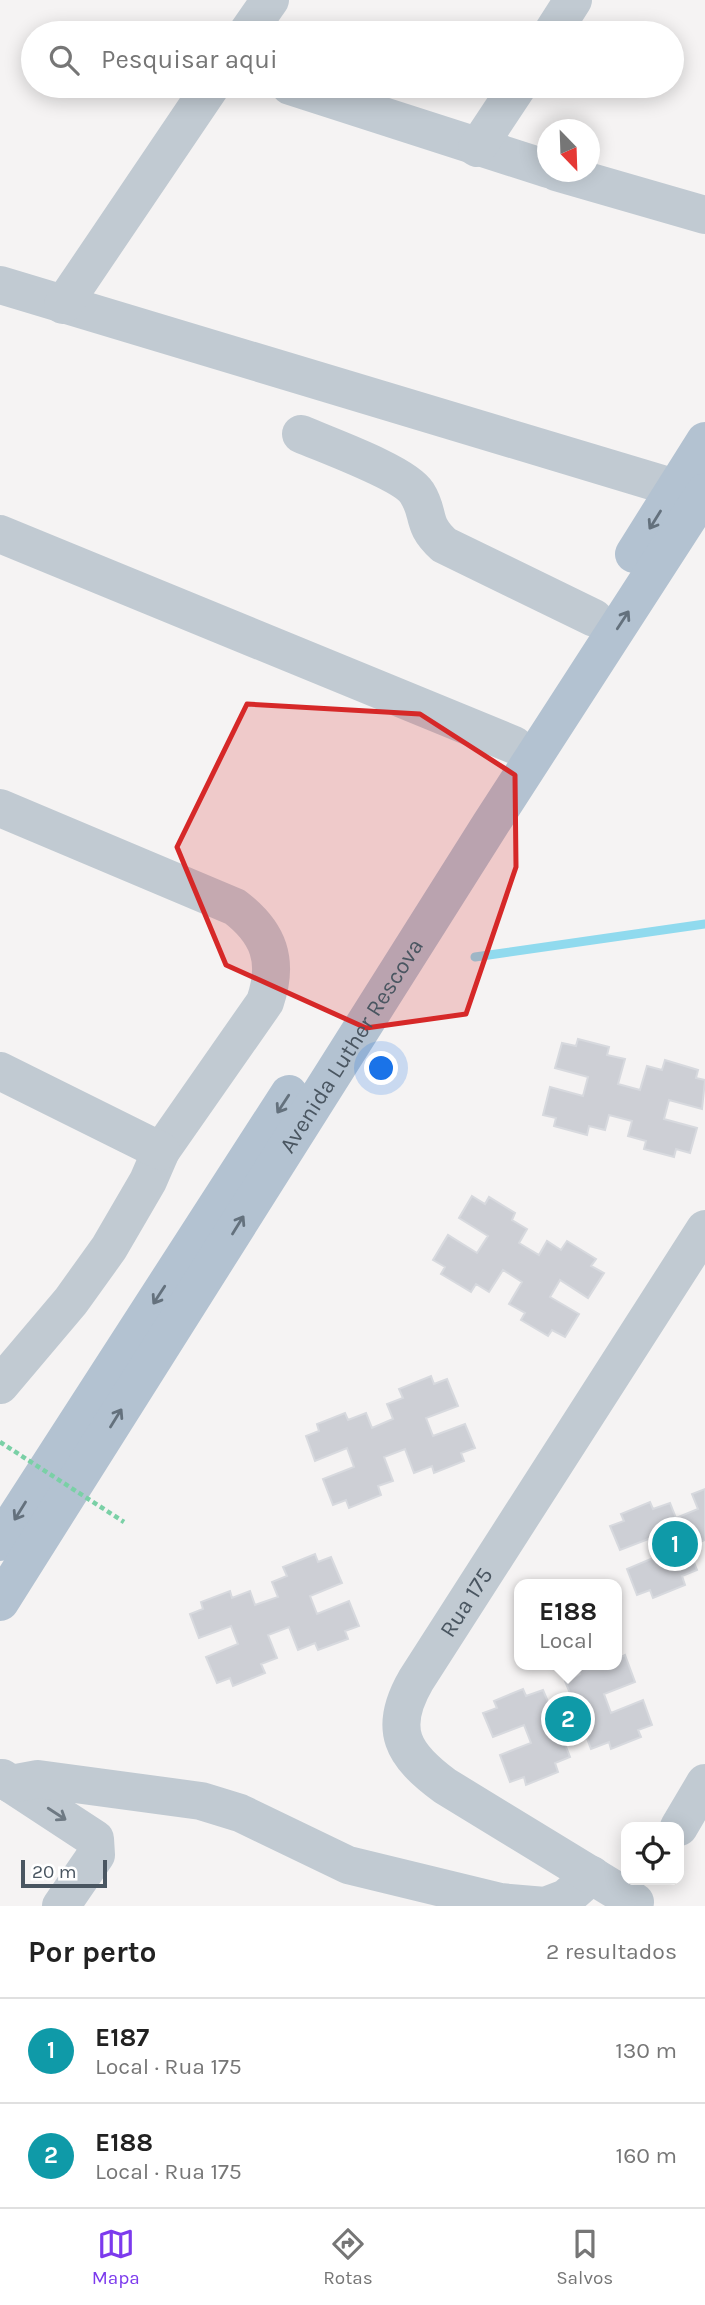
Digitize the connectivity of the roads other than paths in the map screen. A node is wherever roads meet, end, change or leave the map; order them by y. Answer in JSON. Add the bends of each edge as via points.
{"nodes":[{"id":1,"x":270,"y":0,"type":"edge"},
{"id":2,"x":573,"y":0,"type":"edge"},
{"id":3,"x":255,"y":21,"type":"edge"},
{"id":4,"x":560,"y":21,"type":"edge"},
{"id":5,"x":203,"y":98,"type":"edge"},
{"id":6,"x":326,"y":98,"type":"edge"},
{"id":7,"x":510,"y":98,"type":"edge"},
{"id":8,"x":477,"y":148,"type":"junction"},
{"id":9,"x":537,"y":166,"type":"edge"},
{"id":10,"x":591,"y":182,"type":"edge"},
{"id":11,"x":705,"y":215,"type":"edge"},
{"id":12,"x":0,"y":285,"type":"edge"},
{"id":13,"x":63,"y":305,"type":"junction"},
{"id":14,"x":302,"y":434,"type":"dead end"},
{"id":15,"x":705,"y":442,"type":"edge"},
{"id":16,"x":690,"y":490,"type":"edge"},
{"id":17,"x":0,"y":534,"type":"edge"},
{"id":18,"x":594,"y":618,"type":"junction"},
{"id":19,"x":514,"y":745,"type":"junction"},
{"id":20,"x":0,"y":808,"type":"edge"},
{"id":21,"x":0,"y":1071,"type":"edge"},
{"id":22,"x":161,"y":1151,"type":"junction"},
{"id":23,"x":705,"y":1229,"type":"edge"},
{"id":24,"x":0,"y":1385,"type":"edge"},
{"id":25,"x":0,"y":1542,"type":"edge"},
{"id":26,"x":0,"y":1602,"type":"edge"},
{"id":27,"x":5,"y":1780,"type":"edge"},
{"id":28,"x":705,"y":1783,"type":"edge"},
{"id":29,"x":682,"y":1822,"type":"edge"},
{"id":30,"x":592,"y":1875,"type":"junction"},
{"id":31,"x":638,"y":1896,"type":"edge"},
{"id":32,"x":61,"y":1906,"type":"edge"}],
"edges":[{"from":1,"to":3,"type":"street"},
{"from":2,"to":4,"type":"street"},
{"from":5,"to":13,"type":"street"},
{"from":6,"to":8,"type":"street"},
{"from":7,"to":8,"type":"street"},
{"from":8,"to":9,"type":"street"},
{"from":10,"to":11,"type":"street"},
{"from":12,"to":13,"type":"street"},
{"from":13,"to":16,"type":"street"},
{"from":14,"to":18,"type":"street","via":[[403,479],[417,493],[429,531],[444,545]]},
{"from":15,"to":16,"type":"main road","name":"Avenida Luther Rescova"},
{"from":16,"to":18,"type":"main road","name":"Avenida Luther Rescova","one_way":true},
{"from":26,"to":16,"type":"main road","name":"Avenida Luther Rescova","one_way":true,"via":[[490,825]]},
{"from":17,"to":19,"type":"street"},
{"from":18,"to":19,"type":"main road","name":"Avenida Luther Rescova"},
{"from":19,"to":25,"type":"main road","name":"Avenida Luther Rescova","one_way":true},
{"from":20,"to":22,"type":"street","via":[[235,907],[255,922],[268,947],[273,978],[265,1002]]},
{"from":21,"to":22,"type":"street"},
{"from":22,"to":24,"type":"street","via":[[109,1248]]},
{"from":23,"to":30,"type":"street","name":"Rua 175","via":[[416,1680],[402,1714],[402,1734],[418,1766]]},
{"from":27,"to":30,"type":"street","via":[[38,1779],[201,1801],[240,1813],[348,1865],[500,1902],[545,1906],[566,1898]]},
{"from":27,"to":32,"type":"street","one_way":true,"via":[[95,1839],[96,1855]]},
{"from":28,"to":29,"type":"street"},
{"from":30,"to":31,"type":"street","name":"Rua 175"}]}
